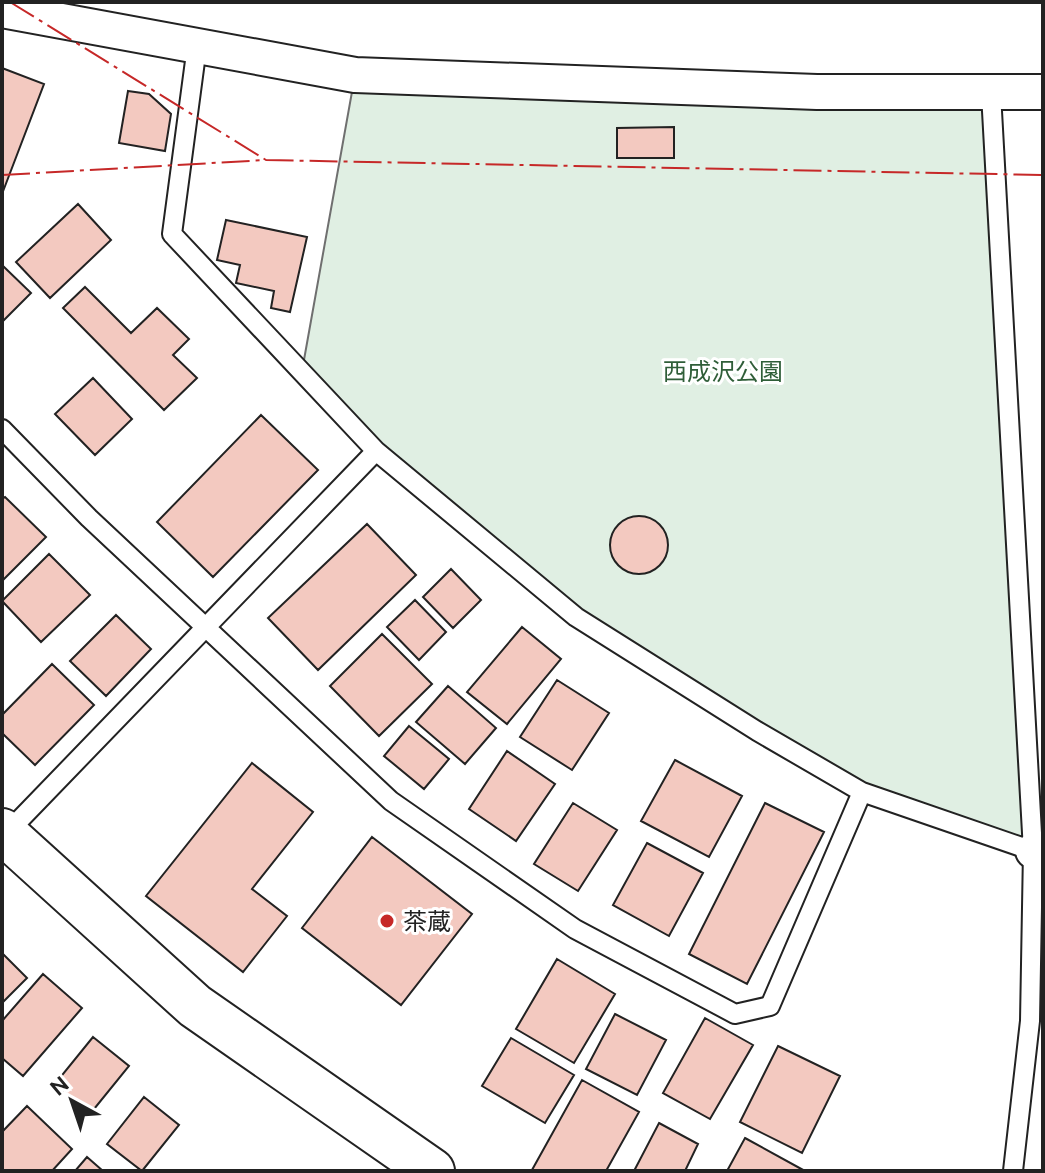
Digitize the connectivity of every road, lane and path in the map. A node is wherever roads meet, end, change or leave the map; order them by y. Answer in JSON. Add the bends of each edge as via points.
{"nodes":[{"id":1,"x":2,"y":10,"type":"edge"},
{"id":2,"x":197,"y":46,"type":"junction"},
{"id":3,"x":1043,"y":92,"type":"edge"},
{"id":4,"x":991,"y":93,"type":"junction"},
{"id":5,"x":2,"y":429,"type":"edge"},
{"id":6,"x":376,"y":451,"type":"junction"},
{"id":7,"x":204,"y":627,"type":"junction"},
{"id":8,"x":862,"y":792,"type":"junction"},
{"id":9,"x":3,"y":834,"type":"edge"},
{"id":10,"x":1038,"y":851,"type":"edge"},
{"id":11,"x":432,"y":1171,"type":"edge"},
{"id":12,"x":1013,"y":1171,"type":"edge"}],
"edges":[{"from":1,"to":2,"type":"street"},
{"from":2,"to":4,"type":"street","via":[[355,75]]},
{"from":2,"to":6,"type":"lane","via":[[172,234]]},
{"from":3,"to":4,"type":"street"},
{"from":4,"to":10,"type":"lane"},
{"from":5,"to":7,"type":"lane"},
{"from":6,"to":7,"type":"lane"},
{"from":6,"to":8,"type":"lane","via":[[576,617]]},
{"from":7,"to":8,"type":"lane","via":[[391,801],[575,929],[735,1014],[770,1006]]},
{"from":7,"to":9,"type":"lane"},
{"from":8,"to":10,"type":"lane"},
{"from":9,"to":11,"type":"street","via":[[195,1006]]},
{"from":10,"to":12,"type":"lane","via":[[1030,1021]]}]}
